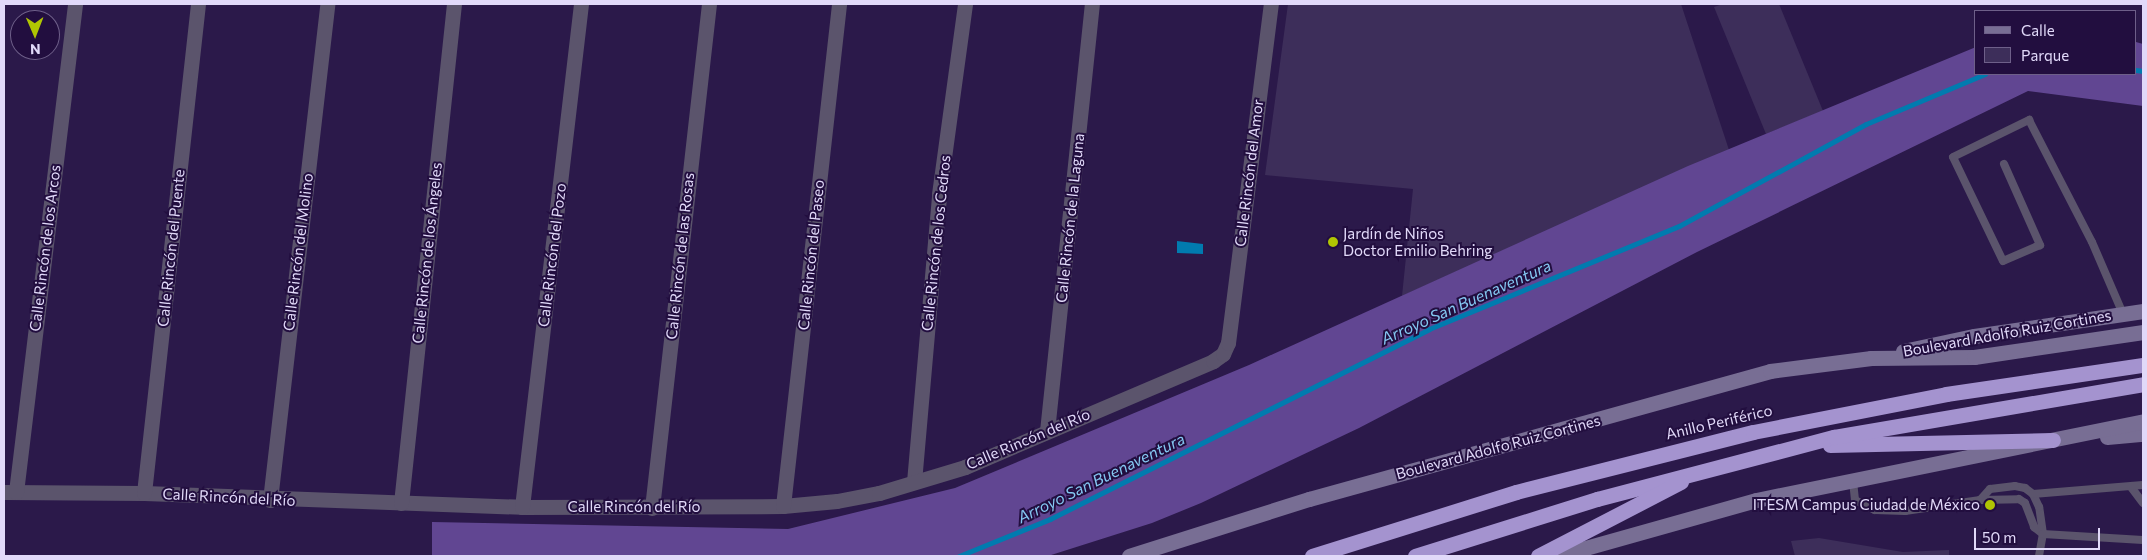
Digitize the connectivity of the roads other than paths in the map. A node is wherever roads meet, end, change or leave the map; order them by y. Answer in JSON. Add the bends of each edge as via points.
{"nodes":[{"id":1,"x":75,"y":4,"type":"edge"},
{"id":2,"x":198,"y":4,"type":"edge"},
{"id":3,"x":327,"y":4,"type":"edge"},
{"id":4,"x":454,"y":4,"type":"edge"},
{"id":5,"x":581,"y":4,"type":"edge"},
{"id":6,"x":709,"y":4,"type":"edge"},
{"id":7,"x":839,"y":4,"type":"edge"},
{"id":8,"x":965,"y":4,"type":"edge"},
{"id":9,"x":1092,"y":4,"type":"edge"},
{"id":10,"x":1270,"y":4,"type":"edge"},
{"id":11,"x":2004,"y":164,"type":"dead end"},
{"id":12,"x":2143,"y":311,"type":"edge"},
{"id":13,"x":2123,"y":314,"type":"junction"},
{"id":14,"x":2143,"y":332,"type":"edge"},
{"id":15,"x":1228,"y":343,"type":"joint"},
{"id":16,"x":1871,"y":358,"type":"junction"},
{"id":17,"x":2143,"y":365,"type":"edge"},
{"id":18,"x":2143,"y":384,"type":"edge"},
{"id":19,"x":2143,"y":421,"type":"edge"},
{"id":20,"x":1047,"y":431,"type":"junction"},
{"id":21,"x":2143,"y":434,"type":"edge"},
{"id":22,"x":2053,"y":440,"type":"junction"},
{"id":23,"x":1801,"y":445,"type":"junction"},
{"id":24,"x":1709,"y":468,"type":"junction"},
{"id":25,"x":1853,"y":481,"type":"junction"},
{"id":26,"x":914,"y":482,"type":"junction"},
{"id":27,"x":2143,"y":485,"type":"edge"},
{"id":28,"x":2132,"y":487,"type":"junction"},
{"id":29,"x":10,"y":492,"type":"edge"},
{"id":30,"x":144,"y":493,"type":"junction"},
{"id":31,"x":2033,"y":494,"type":"junction"},
{"id":32,"x":270,"y":500,"type":"junction"},
{"id":33,"x":1980,"y":500,"type":"junction"},
{"id":34,"x":401,"y":503,"type":"junction"},
{"id":35,"x":2143,"y":503,"type":"edge"},
{"id":36,"x":783,"y":506,"type":"junction"},
{"id":37,"x":522,"y":507,"type":"junction"},
{"id":38,"x":652,"y":508,"type":"junction"},
{"id":39,"x":2043,"y":534,"type":"junction"},
{"id":40,"x":2143,"y":540,"type":"edge"},
{"id":41,"x":1581,"y":553,"type":"edge"},
{"id":42,"x":1129,"y":556,"type":"edge"},
{"id":43,"x":1312,"y":556,"type":"edge"},
{"id":44,"x":1415,"y":556,"type":"edge"},
{"id":45,"x":1538,"y":556,"type":"edge"},
{"id":46,"x":1563,"y":556,"type":"edge"},
{"id":47,"x":2039,"y":556,"type":"edge"}],
"edges":[{"from":1,"to":29,"type":"street","name":"Calle Rincón de los Arcos"},
{"from":2,"to":30,"type":"street","name":"Calle Rincón del Puente"},
{"from":3,"to":32,"type":"street","name":"Calle Rincón del Molino"},
{"from":4,"to":34,"type":"street","name":"Calle Rincón de los Ángeles"},
{"from":5,"to":37,"type":"street","name":"Calle Rincón del Pozo"},
{"from":6,"to":38,"type":"street","name":"Calle Rincón de las Rosas"},
{"from":7,"to":36,"type":"street","name":"Calle Rincón del Paseo"},
{"from":8,"to":26,"type":"street","name":"Calle Rincón de los Cedros","via":[[939,194]]},
{"from":9,"to":20,"type":"street","name":"Calle Rincón de la Laguna"},
{"from":10,"to":15,"type":"street","name":"Calle Rincón del Amor"},
{"from":11,"to":13,"type":"lane","via":[[2040,244],[2003,261],[1953,157],[2029,120],[2092,242]]},
{"from":12,"to":13,"type":"main road","name":"Boulevard Adolfo Ruiz Cortines"},
{"from":13,"to":16,"type":"main road","name":"Boulevard Adolfo Ruiz Cortines","via":[[1974,336]]},
{"from":14,"to":16,"type":"main road","name":"Boulevard Adolfo Ruiz Cortines","via":[[1974,358]]},
{"from":15,"to":20,"type":"street","name":"Calle Rincón del Río","via":[[1223,354],[1213,361]]},
{"from":16,"to":42,"type":"main road","name":"Boulevard Adolfo Ruiz Cortines","via":[[1770,371],[1309,499]]},
{"from":17,"to":43,"type":"highway","name":"Anillo Periférico","via":[[1946,394],[1753,432],[1516,492]]},
{"from":18,"to":23,"type":"highway"},
{"from":19,"to":22,"type":"main road"},
{"from":20,"to":26,"type":"street","name":"Calle Rincón del Río","via":[[964,467]]},
{"from":21,"to":22,"type":"main road"},
{"from":22,"to":23,"type":"highway"},
{"from":22,"to":25,"type":"main road"},
{"from":23,"to":24,"type":"highway"},
{"from":24,"to":44,"type":"highway"},
{"from":24,"to":45,"type":"highway"},
{"from":25,"to":33,"type":"lane","via":[[1855,500],[1875,510],[1905,511]]},
{"from":25,"to":41,"type":"main road","via":[[1756,500]]},
{"from":26,"to":36,"type":"street","name":"Calle Rincón del Río","via":[[837,501]]},
{"from":27,"to":28,"type":"lane"},
{"from":28,"to":31,"type":"lane"},
{"from":28,"to":35,"type":"lane"},
{"from":29,"to":30,"type":"street","name":"Calle Rincón del Río"},
{"from":30,"to":32,"type":"street","name":"Calle Rincón del Río"},
{"from":31,"to":33,"type":"lane","via":[[2015,486],[1990,489]]},
{"from":31,"to":39,"type":"lane"},
{"from":32,"to":34,"type":"street","name":"Calle Rincón del Río"},
{"from":33,"to":39,"type":"lane","via":[[2019,499],[2024,503],[2034,527]]},
{"from":34,"to":37,"type":"street","name":"Calle Rincón del Río"},
{"from":36,"to":38,"type":"street","name":"Calle Rincón del Río"},
{"from":37,"to":38,"type":"street","name":"Calle Rincón del Río"},
{"from":39,"to":40,"type":"lane"},
{"from":39,"to":47,"type":"lane"},
{"from":41,"to":46,"type":"main road"}]}
